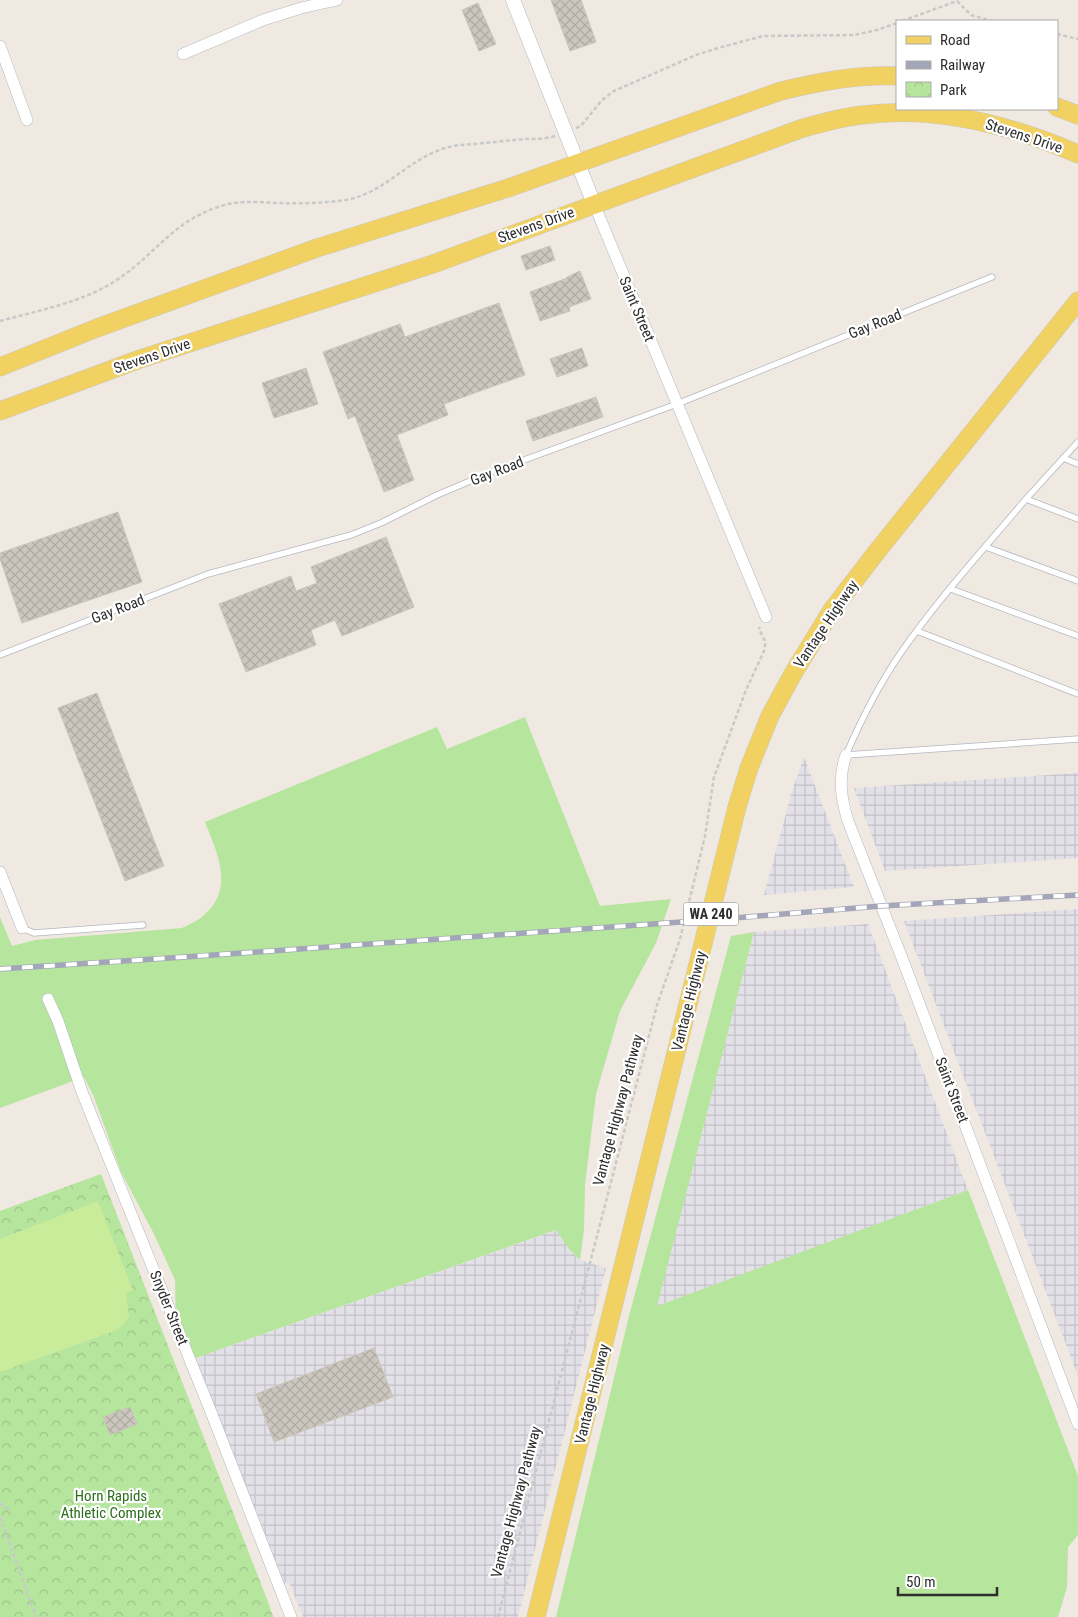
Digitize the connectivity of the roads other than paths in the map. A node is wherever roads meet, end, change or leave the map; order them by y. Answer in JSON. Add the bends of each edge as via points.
{"nodes":[{"id":1,"x":336,"y":0,"type":"edge"},
{"id":2,"x":513,"y":0,"type":"edge"},
{"id":3,"x":299,"y":4,"type":"edge"},
{"id":4,"x":0,"y":46,"type":"edge"},
{"id":5,"x":183,"y":54,"type":"dead end"},
{"id":6,"x":896,"y":76,"type":"edge"},
{"id":7,"x":1058,"y":107,"type":"edge"},
{"id":8,"x":1078,"y":115,"type":"edge"},
{"id":9,"x":27,"y":120,"type":"dead end"},
{"id":10,"x":1078,"y":154,"type":"edge"},
{"id":11,"x":577,"y":163,"type":"junction"},
{"id":12,"x":594,"y":204,"type":"junction"},
{"id":13,"x":992,"y":277,"type":"dead end"},
{"id":14,"x":1078,"y":301,"type":"edge"},
{"id":15,"x":0,"y":367,"type":"edge"},
{"id":16,"x":677,"y":404,"type":"junction"},
{"id":17,"x":0,"y":411,"type":"edge"},
{"id":18,"x":1078,"y":442,"type":"edge"},
{"id":19,"x":1063,"y":458,"type":"junction"},
{"id":20,"x":1078,"y":464,"type":"edge"},
{"id":21,"x":1026,"y":499,"type":"junction"},
{"id":22,"x":1078,"y":519,"type":"edge"},
{"id":23,"x":986,"y":547,"type":"junction"},
{"id":24,"x":1078,"y":581,"type":"edge"},
{"id":25,"x":951,"y":589,"type":"junction"},
{"id":26,"x":766,"y":617,"type":"road end"},
{"id":27,"x":917,"y":631,"type":"junction"},
{"id":28,"x":1078,"y":636,"type":"edge"},
{"id":29,"x":0,"y":655,"type":"edge"},
{"id":30,"x":1078,"y":694,"type":"edge"},
{"id":31,"x":1078,"y":739,"type":"edge"},
{"id":32,"x":846,"y":755,"type":"junction"},
{"id":33,"x":0,"y":872,"type":"edge"},
{"id":34,"x":143,"y":925,"type":"dead end"},
{"id":35,"x":22,"y":928,"type":"joint"},
{"id":36,"x":48,"y":998,"type":"dead end"},
{"id":37,"x":1078,"y":1424,"type":"edge"},
{"id":38,"x":291,"y":1617,"type":"edge"},
{"id":39,"x":536,"y":1617,"type":"edge"}],
"edges":[{"from":1,"to":3,"type":"street"},
{"from":2,"to":11,"type":"street","name":"Saint Street"},
{"from":3,"to":5,"type":"street"},
{"from":4,"to":9,"type":"street"},
{"from":6,"to":11,"type":"main road","via":[[827,81],[781,91]]},
{"from":7,"to":8,"type":"main road"},
{"from":10,"to":12,"type":"main road","name":"Stevens Drive","via":[[1013,129],[956,117],[906,112],[863,114],[803,128]]},
{"from":11,"to":12,"type":"street","name":"Saint Street"},
{"from":11,"to":15,"type":"main road","via":[[316,248]]},
{"from":12,"to":16,"type":"street","name":"Saint Street"},
{"from":12,"to":17,"type":"main road","name":"Stevens Drive","via":[[433,264],[140,360]]},
{"from":13,"to":16,"type":"lane","name":"Gay Road"},
{"from":14,"to":39,"type":"main road","name":"Vantage Highway","number":"WA 240","via":[[848,588],[794,672],[767,724],[737,807]]},
{"from":16,"to":26,"type":"street","name":"Saint Street"},
{"from":16,"to":29,"type":"lane","name":"Gay Road","via":[[494,471],[351,535],[208,574]]},
{"from":18,"to":19,"type":"lane"},
{"from":19,"to":20,"type":"lane"},
{"from":19,"to":21,"type":"lane"},
{"from":21,"to":22,"type":"lane"},
{"from":21,"to":23,"type":"lane"},
{"from":23,"to":24,"type":"lane"},
{"from":23,"to":25,"type":"lane"},
{"from":25,"to":27,"type":"lane"},
{"from":25,"to":28,"type":"lane"},
{"from":27,"to":30,"type":"lane"},
{"from":27,"to":32,"type":"lane","via":[[876,694]]},
{"from":31,"to":32,"type":"lane"},
{"from":32,"to":37,"type":"street","name":"Saint Street","via":[[840,783],[848,821]]},
{"from":33,"to":35,"type":"street"},
{"from":34,"to":35,"type":"lane","via":[[34,933]]},
{"from":36,"to":38,"type":"street","name":"Snyder Street","via":[[82,1092]]}]}
